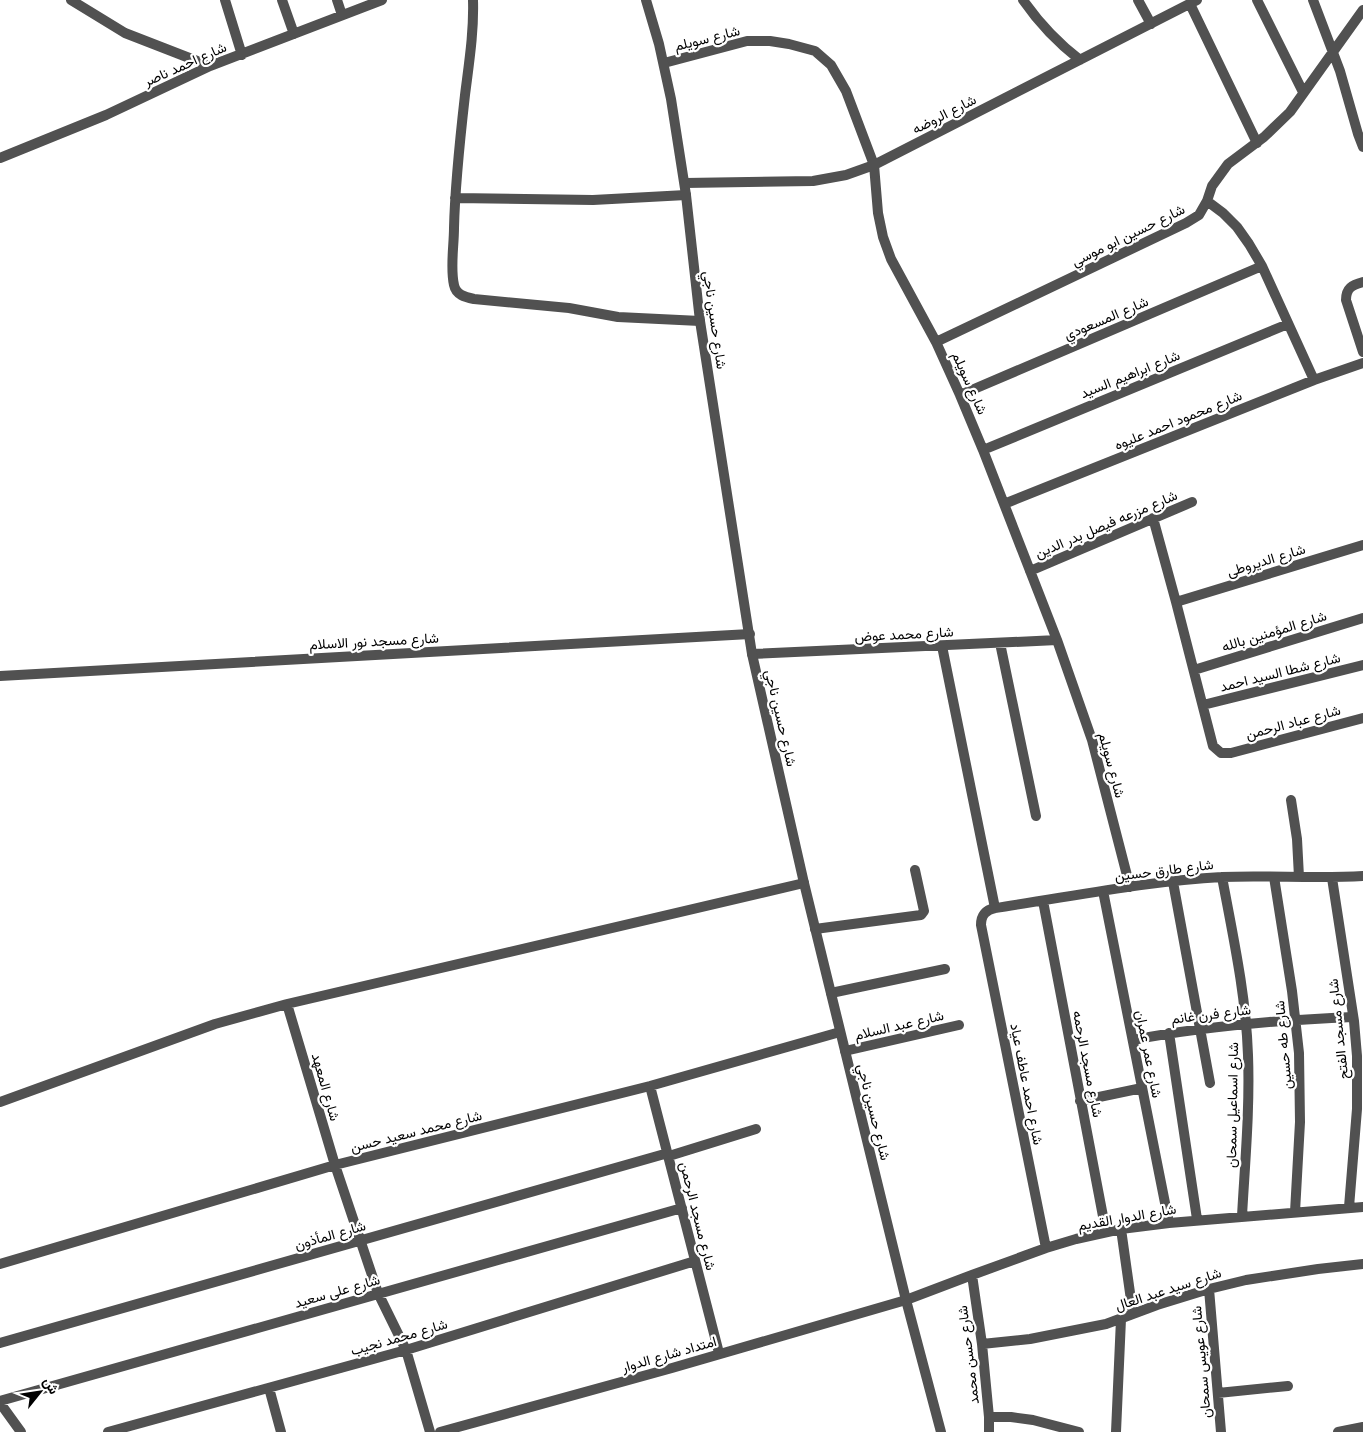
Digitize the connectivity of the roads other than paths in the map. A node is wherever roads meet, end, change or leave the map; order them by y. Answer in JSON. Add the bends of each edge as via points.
{"nodes":[{"id":1,"x":71,"y":0,"type":"edge"},
{"id":2,"x":225,"y":0,"type":"edge"},
{"id":3,"x":282,"y":0,"type":"edge"},
{"id":4,"x":336,"y":0,"type":"edge"},
{"id":5,"x":382,"y":0,"type":"edge"},
{"id":6,"x":473,"y":0,"type":"edge"},
{"id":7,"x":646,"y":0,"type":"edge"},
{"id":8,"x":1023,"y":0,"type":"edge"},
{"id":9,"x":1138,"y":0,"type":"edge"},
{"id":10,"x":1257,"y":0,"type":"edge"},
{"id":11,"x":1313,"y":0,"type":"edge"},
{"id":12,"x":1194,"y":2,"type":"edge"},
{"id":13,"x":1363,"y":10,"type":"edge"},
{"id":14,"x":342,"y":15,"type":"junction"},
{"id":15,"x":1151,"y":24,"type":"junction"},
{"id":16,"x":294,"y":34,"type":"junction"},
{"id":17,"x":1333,"y":51,"type":"junction"},
{"id":18,"x":242,"y":55,"type":"junction"},
{"id":19,"x":1080,"y":60,"type":"junction"},
{"id":20,"x":664,"y":63,"type":"junction"},
{"id":21,"x":210,"y":66,"type":"junction"},
{"id":22,"x":1303,"y":92,"type":"junction"},
{"id":23,"x":1257,"y":143,"type":"junction"},
{"id":24,"x":1363,"y":147,"type":"edge"},
{"id":25,"x":0,"y":158,"type":"edge"},
{"id":26,"x":874,"y":165,"type":"junction"},
{"id":27,"x":685,"y":183,"type":"junction"},
{"id":28,"x":686,"y":196,"type":"junction"},
{"id":29,"x":455,"y":198,"type":"junction"},
{"id":30,"x":1207,"y":201,"type":"junction"},
{"id":31,"x":1262,"y":266,"type":"junction"},
{"id":32,"x":1363,"y":282,"type":"edge"},
{"id":33,"x":700,"y":321,"type":"junction"},
{"id":34,"x":1288,"y":324,"type":"junction"},
{"id":35,"x":936,"y":342,"type":"junction"},
{"id":36,"x":1363,"y":352,"type":"edge"},
{"id":37,"x":1363,"y":363,"type":"edge"},
{"id":38,"x":1314,"y":380,"type":"junction"},
{"id":39,"x":960,"y":395,"type":"junction"},
{"id":40,"x":983,"y":450,"type":"junction"},
{"id":41,"x":1192,"y":502,"type":"dead end"},
{"id":42,"x":1004,"y":504,"type":"junction"},
{"id":43,"x":1153,"y":518,"type":"junction"},
{"id":44,"x":1363,"y":545,"type":"edge"},
{"id":45,"x":1030,"y":571,"type":"junction"},
{"id":46,"x":1176,"y":602,"type":"junction"},
{"id":47,"x":1363,"y":618,"type":"edge"},
{"id":48,"x":750,"y":634,"type":"junction"},
{"id":49,"x":1057,"y":640,"type":"junction"},
{"id":50,"x":1000,"y":643,"type":"junction"},
{"id":51,"x":942,"y":646,"type":"junction"},
{"id":52,"x":752,"y":654,"type":"junction"},
{"id":53,"x":1363,"y":665,"type":"edge"},
{"id":54,"x":1194,"y":670,"type":"junction"},
{"id":55,"x":0,"y":676,"type":"edge"},
{"id":56,"x":1203,"y":705,"type":"junction"},
{"id":57,"x":1363,"y":718,"type":"edge"},
{"id":58,"x":1291,"y":800,"type":"dead end"},
{"id":59,"x":1036,"y":816,"type":"dead end"},
{"id":60,"x":915,"y":870,"type":"dead end"},
{"id":61,"x":1363,"y":876,"type":"edge"},
{"id":62,"x":1222,"y":877,"type":"junction"},
{"id":63,"x":1274,"y":877,"type":"junction"},
{"id":64,"x":1299,"y":878,"type":"junction"},
{"id":65,"x":1332,"y":878,"type":"junction"},
{"id":66,"x":1173,"y":882,"type":"junction"},
{"id":67,"x":804,"y":883,"type":"junction"},
{"id":68,"x":1130,"y":887,"type":"junction"},
{"id":69,"x":1103,"y":891,"type":"junction"},
{"id":70,"x":1043,"y":901,"type":"junction"},
{"id":71,"x":995,"y":908,"type":"junction"},
{"id":72,"x":815,"y":929,"type":"junction"},
{"id":73,"x":945,"y":969,"type":"dead end"},
{"id":74,"x":830,"y":993,"type":"junction"},
{"id":75,"x":287,"y":1004,"type":"junction"},
{"id":76,"x":1296,"y":1019,"type":"junction"},
{"id":77,"x":1357,"y":1020,"type":"edge"},
{"id":78,"x":1246,"y":1023,"type":"junction"},
{"id":79,"x":959,"y":1025,"type":"dead end"},
{"id":80,"x":1200,"y":1028,"type":"junction"},
{"id":81,"x":840,"y":1032,"type":"junction"},
{"id":82,"x":1169,"y":1033,"type":"junction"},
{"id":83,"x":1133,"y":1040,"type":"junction"},
{"id":84,"x":845,"y":1051,"type":"junction"},
{"id":85,"x":1210,"y":1083,"type":"dead end"},
{"id":86,"x":650,"y":1086,"type":"junction"},
{"id":87,"x":1142,"y":1088,"type":"junction"},
{"id":88,"x":1360,"y":1091,"type":"edge"},
{"id":89,"x":1080,"y":1101,"type":"junction"},
{"id":90,"x":0,"y":1102,"type":"edge"},
{"id":91,"x":756,"y":1129,"type":"dead end"},
{"id":92,"x":668,"y":1155,"type":"junction"},
{"id":93,"x":335,"y":1165,"type":"junction"},
{"id":94,"x":1350,"y":1207,"type":"junction"},
{"id":95,"x":1363,"y":1207,"type":"edge"},
{"id":96,"x":682,"y":1208,"type":"junction"},
{"id":97,"x":1295,"y":1212,"type":"junction"},
{"id":98,"x":1242,"y":1216,"type":"junction"},
{"id":99,"x":1197,"y":1219,"type":"junction"},
{"id":100,"x":1169,"y":1222,"type":"junction"},
{"id":101,"x":1121,"y":1229,"type":"junction"},
{"id":102,"x":1106,"y":1232,"type":"junction"},
{"id":103,"x":360,"y":1240,"type":"junction"},
{"id":104,"x":1046,"y":1248,"type":"junction"},
{"id":105,"x":695,"y":1261,"type":"junction"},
{"id":106,"x":0,"y":1264,"type":"edge"},
{"id":107,"x":1363,"y":1264,"type":"edge"},
{"id":108,"x":972,"y":1275,"type":"junction"},
{"id":109,"x":1208,"y":1289,"type":"junction"},
{"id":110,"x":378,"y":1293,"type":"junction"},
{"id":111,"x":906,"y":1300,"type":"junction"},
{"id":112,"x":1133,"y":1314,"type":"junction"},
{"id":113,"x":1121,"y":1319,"type":"junction"},
{"id":114,"x":0,"y":1343,"type":"edge"},
{"id":115,"x":982,"y":1344,"type":"junction"},
{"id":116,"x":406,"y":1350,"type":"junction"},
{"id":117,"x":719,"y":1353,"type":"junction"},
{"id":118,"x":1288,"y":1386,"type":"dead end"},
{"id":119,"x":269,"y":1388,"type":"junction"},
{"id":120,"x":1218,"y":1393,"type":"junction"},
{"id":121,"x":0,"y":1402,"type":"edge"},
{"id":122,"x":989,"y":1417,"type":"junction"},
{"id":123,"x":1363,"y":1428,"type":"edge"},
{"id":124,"x":21,"y":1432,"type":"edge"},
{"id":125,"x":108,"y":1432,"type":"edge"},
{"id":126,"x":281,"y":1432,"type":"edge"},
{"id":127,"x":430,"y":1432,"type":"edge"},
{"id":128,"x":440,"y":1432,"type":"edge"},
{"id":129,"x":941,"y":1432,"type":"edge"},
{"id":130,"x":989,"y":1432,"type":"edge"},
{"id":131,"x":1079,"y":1432,"type":"edge"},
{"id":132,"x":1116,"y":1432,"type":"edge"},
{"id":133,"x":1221,"y":1432,"type":"edge"},
{"id":134,"x":1338,"y":1432,"type":"edge"}],
"edges":[{"from":1,"to":21,"type":"street","via":[[125,33]]},
{"from":2,"to":18,"type":"street"},
{"from":3,"to":16,"type":"street"},
{"from":4,"to":14,"type":"street"},
{"from":5,"to":14,"type":"street","name":"شارع احمد ناصر"},
{"from":6,"to":29,"type":"street"},
{"from":7,"to":20,"type":"street","name":"شارع حسين ناجي"},
{"from":8,"to":19,"type":"street","via":[[1061,45]]},
{"from":9,"to":15,"type":"street"},
{"from":10,"to":22,"type":"street"},
{"from":11,"to":17,"type":"street"},
{"from":12,"to":15,"type":"street","name":"شارع الروضه"},
{"from":12,"to":23,"type":"street"},
{"from":13,"to":17,"type":"street","name":"شارع حسين ابو موسي"},
{"from":14,"to":16,"type":"street","name":"شارع احمد ناصر"},
{"from":15,"to":19,"type":"street","name":"شارع الروضه"},
{"from":16,"to":18,"type":"street","name":"شارع احمد ناصر"},
{"from":17,"to":22,"type":"street","name":"شارع حسين ابو موسي"},
{"from":17,"to":24,"type":"street"},
{"from":18,"to":21,"type":"street","name":"شارع احمد ناصر"},
{"from":19,"to":26,"type":"street","name":"شارع الروضه"},
{"from":20,"to":26,"type":"street","name":"شارع سويلم","via":[[747,41],[770,41],[815,51],[831,65],[846,91]]},
{"from":20,"to":27,"type":"street","name":"شارع حسين ناجي"},
{"from":21,"to":25,"type":"street","name":"شارع احمد ناصر","via":[[106,115]]},
{"from":22,"to":23,"type":"street","name":"شارع حسين ابو موسي","via":[[1290,112]]},
{"from":23,"to":30,"type":"street","name":"شارع حسين ابو موسي","via":[[1219,174]]},
{"from":26,"to":27,"type":"street","name":"شارع الروضه","via":[[846,175],[814,180]]},
{"from":26,"to":35,"type":"street","name":"شارع سويلم","via":[[878,213],[890,259]]},
{"from":27,"to":28,"type":"street","name":"شارع حسين ناجي"},
{"from":28,"to":29,"type":"street","via":[[593,200]]},
{"from":28,"to":33,"type":"street","name":"شارع حسين ناجي"},
{"from":29,"to":33,"type":"street","via":[[454,286],[464,297],[569,308],[618,317]]},
{"from":30,"to":31,"type":"street","via":[[1237,227]]},
{"from":30,"to":35,"type":"street","name":"شارع حسين ابو موسي","via":[[1199,215],[1186,223]]},
{"from":31,"to":34,"type":"street"},
{"from":31,"to":39,"type":"street","name":"شارع المسعودي"},
{"from":32,"to":36,"type":"street","via":[[1350,287],[1346,300]]},
{"from":33,"to":48,"type":"street","name":"شارع حسين ناجي"},
{"from":34,"to":38,"type":"street"},
{"from":34,"to":40,"type":"street","name":"شارع ابراهيم السيد"},
{"from":35,"to":39,"type":"street","name":"شارع سويلم"},
{"from":37,"to":38,"type":"street","name":"شارع محمود احمد عليوه"},
{"from":38,"to":42,"type":"street","name":"شارع محمود احمد عليوه"},
{"from":39,"to":40,"type":"street","name":"شارع سويلم"},
{"from":40,"to":42,"type":"street","name":"شارع سويلم"},
{"from":41,"to":43,"type":"street","name":"شارع مزرعه فيصل بدر الدين"},
{"from":42,"to":45,"type":"street","name":"شارع سويلم"},
{"from":43,"to":45,"type":"street","name":"شارع مزرعه فيصل بدر الدين"},
{"from":43,"to":46,"type":"street"},
{"from":44,"to":46,"type":"street","name":"شارع الديروطى"},
{"from":45,"to":49,"type":"street","name":"شارع سويلم"},
{"from":46,"to":54,"type":"street"},
{"from":47,"to":54,"type":"street","name":"شارع المؤمنين بالله"},
{"from":48,"to":52,"type":"street","name":"شارع حسين ناجي"},
{"from":48,"to":55,"type":"street","name":"شارع مسجد نور الاسلام"},
{"from":49,"to":50,"type":"street","name":"شارع محمد عوض"},
{"from":49,"to":68,"type":"street","name":"شارع سويلم","via":[[1092,740]]},
{"from":50,"to":51,"type":"street","name":"شارع محمد عوض"},
{"from":50,"to":59,"type":"street"},
{"from":51,"to":52,"type":"street","name":"شارع محمد عوض"},
{"from":51,"to":71,"type":"street"},
{"from":52,"to":67,"type":"street","name":"شارع حسين ناجي"},
{"from":53,"to":56,"type":"street","name":"شارع شطا السيد احمد"},
{"from":54,"to":56,"type":"street"},
{"from":56,"to":57,"type":"street","name":"شارع عباد الرحمن","via":[[1213,746],[1221,753]]},
{"from":58,"to":64,"type":"street"},
{"from":60,"to":72,"type":"street","via":[[924,910],[921,915]]},
{"from":61,"to":65,"type":"street","name":"شارع طارق حسين"},
{"from":62,"to":63,"type":"street","name":"شارع طارق حسين"},
{"from":62,"to":66,"type":"street","name":"شارع طارق حسين"},
{"from":62,"to":78,"type":"street","name":"شارع اسماعيل سمحان"},
{"from":63,"to":64,"type":"street","name":"شارع طارق حسين"},
{"from":63,"to":76,"type":"street","name":"شارع طه حسين"},
{"from":64,"to":65,"type":"street","name":"شارع طارق حسين"},
{"from":65,"to":77,"type":"street","name":"شارع مسجد الفتح"},
{"from":66,"to":68,"type":"street","name":"شارع طارق حسين"},
{"from":66,"to":80,"type":"street"},
{"from":67,"to":72,"type":"street","name":"شارع حسين ناجي"},
{"from":67,"to":75,"type":"street"},
{"from":68,"to":69,"type":"street","name":"شارع طارق حسين"},
{"from":69,"to":70,"type":"street","name":"شارع طارق حسين"},
{"from":69,"to":83,"type":"street","name":"شارع عمر عمران"},
{"from":70,"to":71,"type":"street","name":"شارع طارق حسين"},
{"from":70,"to":89,"type":"street","name":"شارع مسجد الرحمه"},
{"from":71,"to":104,"type":"street","name":"شارع احمد عاطف عياد","via":[[984,914],[981,925]]},
{"from":72,"to":74,"type":"street","name":"شارع حسين ناجي"},
{"from":73,"to":74,"type":"street"},
{"from":74,"to":81,"type":"street","name":"شارع حسين ناجي"},
{"from":75,"to":90,"type":"street","via":[[215,1024]]},
{"from":75,"to":93,"type":"street","name":"شارع المعهد"},
{"from":76,"to":77,"type":"street","name":"شارع فرن غانم"},
{"from":76,"to":78,"type":"street","name":"شارع فرن غانم"},
{"from":76,"to":97,"type":"street","name":"شارع طه حسين","via":[[1301,1088]]},
{"from":77,"to":88,"type":"street","name":"شارع مسجد الفتح"},
{"from":78,"to":80,"type":"street","name":"شارع فرن غانم"},
{"from":78,"to":98,"type":"street","name":"شارع اسماعيل سمحان","via":[[1248,1116]]},
{"from":79,"to":84,"type":"street","name":"شارع عبد السلام"},
{"from":80,"to":82,"type":"street","name":"شارع فرن غانم"},
{"from":80,"to":85,"type":"street"},
{"from":81,"to":84,"type":"street","name":"شارع حسين ناجي"},
{"from":81,"to":86,"type":"street","name":"شارع محمد سعيد حسن"},
{"from":82,"to":83,"type":"street","name":"شارع فرن غانم"},
{"from":82,"to":99,"type":"street"},
{"from":83,"to":87,"type":"street","name":"شارع عمر عمران"},
{"from":84,"to":111,"type":"street","name":"شارع حسين ناجي"},
{"from":86,"to":92,"type":"street","name":"شارع مسجد الرحمن"},
{"from":86,"to":93,"type":"street","name":"شارع محمد سعيد حسن"},
{"from":87,"to":89,"type":"street"},
{"from":87,"to":100,"type":"street","name":"شارع عمر عمران"},
{"from":88,"to":94,"type":"street","name":"شارع مسجد الفتح"},
{"from":89,"to":102,"type":"street","name":"شارع مسجد الرحمه"},
{"from":91,"to":92,"type":"street","name":"شارع المأذون"},
{"from":92,"to":96,"type":"street","name":"شارع مسجد الرحمن"},
{"from":92,"to":103,"type":"street","name":"شارع المأذون"},
{"from":93,"to":103,"type":"street","name":"شارع المعهد"},
{"from":93,"to":106,"type":"street","name":"شارع محمد سعيد حسن"},
{"from":94,"to":95,"type":"street","name":"شارع الدوار القديم"},
{"from":94,"to":97,"type":"street","name":"شارع الدوار القديم"},
{"from":96,"to":105,"type":"street","name":"شارع مسجد الرحمن"},
{"from":96,"to":110,"type":"street","name":"شارع على سعيد"},
{"from":97,"to":98,"type":"street","name":"شارع الدوار القديم"},
{"from":98,"to":99,"type":"street","name":"شارع الدوار القديم"},
{"from":99,"to":100,"type":"street","name":"شارع الدوار القديم"},
{"from":100,"to":101,"type":"street","name":"شارع الدوار القديم"},
{"from":101,"to":102,"type":"street","name":"شارع الدوار القديم"},
{"from":101,"to":112,"type":"street"},
{"from":102,"to":104,"type":"street","name":"شارع الدوار القديم"},
{"from":103,"to":110,"type":"street","name":"شارع المعهد"},
{"from":103,"to":114,"type":"street","name":"شارع المأذون"},
{"from":104,"to":108,"type":"street","name":"شارع الدوار القديم"},
{"from":105,"to":116,"type":"street","name":"شارع محمد نجيب"},
{"from":105,"to":117,"type":"street","name":"شارع مسجد الرحمن"},
{"from":107,"to":109,"type":"street","name":"شارع سيد عبد العال"},
{"from":108,"to":111,"type":"street","name":"شارع الدوار القديم"},
{"from":108,"to":115,"type":"street","name":"شارع حسن محمد"},
{"from":109,"to":112,"type":"street","name":"شارع سيد عبد العال"},
{"from":109,"to":120,"type":"street","name":"شارع عويس سمحان"},
{"from":110,"to":116,"type":"street","name":"شارع المعهد"},
{"from":110,"to":121,"type":"street","name":"شارع على سعيد"},
{"from":111,"to":117,"type":"street","name":"امتداد شارع الدوار"},
{"from":111,"to":129,"type":"street","name":"شارع حسين ناجي"},
{"from":112,"to":113,"type":"street","name":"شارع سيد عبد العال"},
{"from":113,"to":115,"type":"street","name":"شارع سيد عبد العال","via":[[1072,1332]]},
{"from":113,"to":132,"type":"street"},
{"from":115,"to":122,"type":"street","name":"شارع حسن محمد"},
{"from":116,"to":119,"type":"street","name":"شارع محمد نجيب"},
{"from":116,"to":127,"type":"street","name":"شارع المعهد"},
{"from":117,"to":128,"type":"street","name":"امتداد شارع الدوار"},
{"from":118,"to":120,"type":"street"},
{"from":119,"to":125,"type":"street","name":"شارع محمد نجيب"},
{"from":119,"to":126,"type":"street"},
{"from":120,"to":133,"type":"street","name":"شارع عويس سمحان"},
{"from":121,"to":124,"type":"street"},
{"from":122,"to":130,"type":"street","name":"شارع حسن محمد"},
{"from":122,"to":131,"type":"street","via":[[1033,1420]]},
{"from":123,"to":134,"type":"street"}]}
